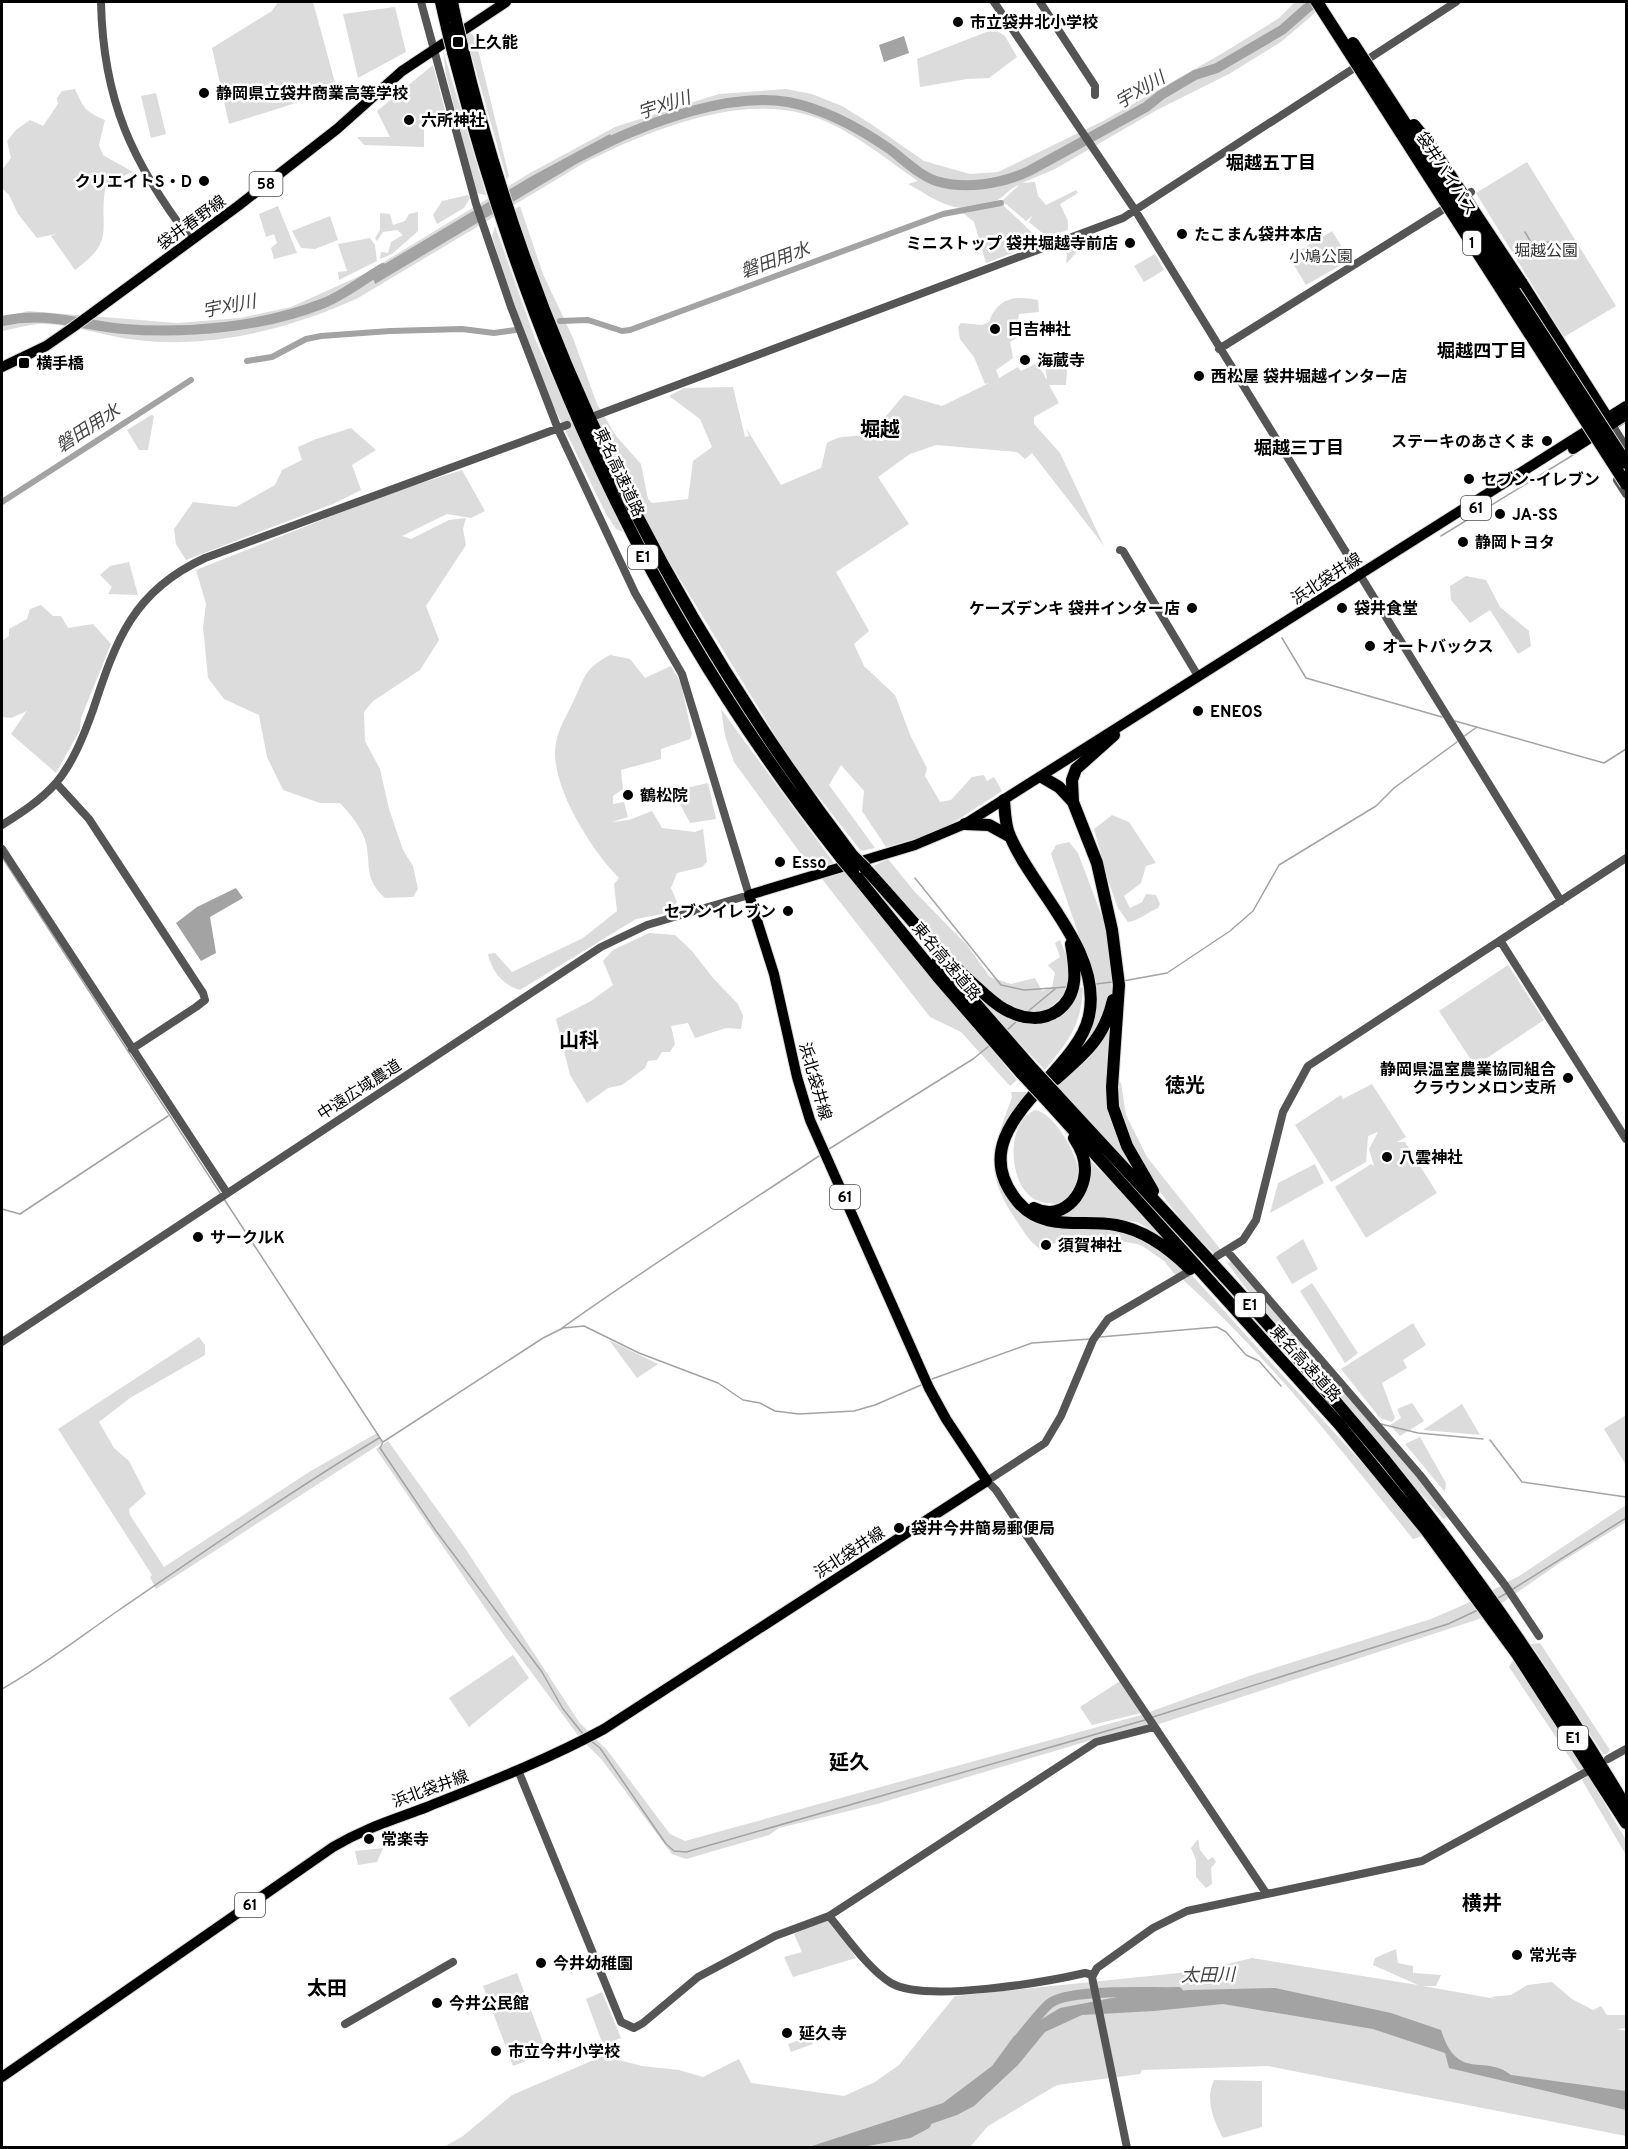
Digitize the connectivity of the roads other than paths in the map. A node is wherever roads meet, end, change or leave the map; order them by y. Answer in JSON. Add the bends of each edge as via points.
{"nodes":[{"id":1,"x":101,"y":2,"type":"edge"},
{"id":2,"x":421,"y":2,"type":"edge"},
{"id":3,"x":441,"y":2,"type":"edge"},
{"id":4,"x":452,"y":2,"type":"edge"},
{"id":5,"x":506,"y":2,"type":"edge"},
{"id":6,"x":994,"y":2,"type":"edge"},
{"id":7,"x":1040,"y":2,"type":"edge"},
{"id":8,"x":1317,"y":2,"type":"edge"},
{"id":9,"x":1326,"y":2,"type":"edge"},
{"id":10,"x":1455,"y":2,"type":"edge"},
{"id":11,"x":452,"y":25,"type":"junction"},
{"id":12,"x":434,"y":50,"type":"junction"},
{"id":13,"x":1354,"y":52,"type":"junction"},
{"id":14,"x":1095,"y":95,"type":"dead end"},
{"id":15,"x":1471,"y":192,"type":"dead end"},
{"id":16,"x":1135,"y":210,"type":"junction"},
{"id":17,"x":191,"y":240,"type":"junction"},
{"id":18,"x":1219,"y":349,"type":"junction"},
{"id":19,"x":2,"y":368,"type":"edge"},
{"id":20,"x":1626,"y":406,"type":"edge"},
{"id":21,"x":597,"y":415,"type":"dead end"},
{"id":22,"x":1626,"y":415,"type":"edge"},
{"id":23,"x":1609,"y":421,"type":"junction"},
{"id":24,"x":567,"y":425,"type":"dead end"},
{"id":25,"x":558,"y":429,"type":"junction"},
{"id":26,"x":1588,"y":435,"type":"junction"},
{"id":27,"x":1626,"y":447,"type":"edge"},
{"id":28,"x":1626,"y":463,"type":"edge"},
{"id":29,"x":1626,"y":484,"type":"edge"},
{"id":30,"x":1626,"y":494,"type":"edge"},
{"id":31,"x":1120,"y":550,"type":"dead end"},
{"id":32,"x":1360,"y":577,"type":"junction"},
{"id":33,"x":1198,"y":676,"type":"junction"},
{"id":34,"x":1114,"y":735,"type":"junction"},
{"id":35,"x":1042,"y":777,"type":"junction"},
{"id":36,"x":56,"y":783,"type":"junction"},
{"id":37,"x":1004,"y":800,"type":"junction"},
{"id":38,"x":1073,"y":802,"type":"junction"},
{"id":39,"x":964,"y":824,"type":"junction"},
{"id":40,"x":2,"y":825,"type":"edge"},
{"id":41,"x":1009,"y":836,"type":"junction"},
{"id":42,"x":2,"y":849,"type":"edge"},
{"id":43,"x":1626,"y":858,"type":"edge"},
{"id":44,"x":860,"y":869,"type":"junction"},
{"id":45,"x":749,"y":895,"type":"junction"},
{"id":46,"x":1561,"y":902,"type":"junction"},
{"id":47,"x":1069,"y":935,"type":"junction"},
{"id":48,"x":1501,"y":942,"type":"junction"},
{"id":49,"x":1115,"y":958,"type":"junction"},
{"id":50,"x":132,"y":1049,"type":"junction"},
{"id":51,"x":1052,"y":1099,"type":"junction"},
{"id":52,"x":1061,"y":1116,"type":"junction"},
{"id":53,"x":1626,"y":1139,"type":"edge"},
{"id":54,"x":227,"y":1193,"type":"junction"},
{"id":55,"x":1179,"y":1229,"type":"junction"},
{"id":56,"x":1227,"y":1251,"type":"junction"},
{"id":57,"x":1217,"y":1256,"type":"dead end"},
{"id":58,"x":1188,"y":1272,"type":"dead end"},
{"id":59,"x":2,"y":1341,"type":"edge"},
{"id":60,"x":1284,"y":1363,"type":"junction"},
{"id":61,"x":987,"y":1481,"type":"junction"},
{"id":62,"x":1431,"y":1527,"type":"junction"},
{"id":63,"x":1539,"y":1635,"type":"dead end"},
{"id":64,"x":1522,"y":1651,"type":"junction"},
{"id":65,"x":1154,"y":1727,"type":"junction"},
{"id":66,"x":1626,"y":1749,"type":"edge"},
{"id":67,"x":1608,"y":1759,"type":"dead end"},
{"id":68,"x":519,"y":1770,"type":"junction"},
{"id":69,"x":1586,"y":1772,"type":"dead end"},
{"id":70,"x":1626,"y":1807,"type":"edge"},
{"id":71,"x":1626,"y":1823,"type":"edge"},
{"id":72,"x":1266,"y":1893,"type":"junction"},
{"id":73,"x":829,"y":1917,"type":"junction"},
{"id":74,"x":453,"y":1962,"type":"dead end"},
{"id":75,"x":1092,"y":1976,"type":"junction"},
{"id":76,"x":345,"y":2024,"type":"dead end"},
{"id":77,"x":2,"y":2077,"type":"edge"},
{"id":78,"x":1127,"y":2148,"type":"edge"}],
"edges":[{"from":1,"to":17,"type":"street","via":[[109,78],[124,132],[151,186]]},
{"from":2,"to":12,"type":"street"},
{"from":3,"to":11,"type":"highway","name":"東名高速道路","number":"E1"},
{"from":4,"to":11,"type":"highway","name":"東名高速道路","number":"E1"},
{"from":5,"to":12,"type":"main road","name":"袋井春野線","number":"58"},
{"from":6,"to":16,"type":"street"},
{"from":7,"to":14,"type":"street","via":[[1095,86]]},
{"from":8,"to":13,"type":"highway","name":"袋井バイパス","number":"1","bridge":true},
{"from":9,"to":13,"type":"highway","name":"袋井バイパス","number":"1"},
{"from":10,"to":16,"type":"street"},
{"from":11,"to":44,"type":"highway","name":"東名高速道路","number":"E1","bridge":true,"via":[[507,222],[563,360],[630,506],[746,706],[847,857]]},
{"from":12,"to":17,"type":"main road","name":"袋井春野線","number":"58","via":[[402,71],[337,129]]},
{"from":12,"to":25,"type":"street","via":[[477,206]]},
{"from":13,"to":23,"type":"highway","bridge":true,"via":[[1430,145]]},
{"from":13,"to":26,"type":"highway","bridge":true,"via":[[1420,173]]},
{"from":13,"to":28,"type":"highway","name":"袋井バイパス","number":"1","bridge":true},
{"from":13,"to":29,"type":"highway","name":"袋井バイパス","number":"1","bridge":true},
{"from":15,"to":18,"type":"street"},
{"from":16,"to":18,"type":"street"},
{"from":16,"to":21,"type":"street","via":[[1123,218]]},
{"from":17,"to":19,"type":"main road","name":"袋井春野線","number":"58","via":[[46,346]]},
{"from":18,"to":32,"type":"street"},
{"from":20,"to":23,"type":"main road","name":"浜北袋井線","number":"61"},
{"from":22,"to":23,"type":"main road","name":"浜北袋井線","number":"61"},
{"from":23,"to":26,"type":"main road","name":"浜北袋井線","number":"61"},
{"from":23,"to":27,"type":"street"},
{"from":24,"to":25,"type":"street"},
{"from":25,"to":36,"type":"street","via":[[205,558],[165,580],[132,615],[118,638],[84,734]]},
{"from":25,"to":45,"type":"street","via":[[636,593],[682,674]]},
{"from":26,"to":30,"type":"street"},
{"from":26,"to":32,"type":"main road","name":"浜北袋井線","number":"61"},
{"from":31,"to":33,"type":"street"},
{"from":32,"to":33,"type":"main road","name":"浜北袋井線","number":"61"},
{"from":32,"to":34,"type":"main road","name":"浜北袋井線","number":"61"},
{"from":32,"to":46,"type":"street"},
{"from":33,"to":35,"type":"main road","name":"浜北袋井線","number":"61"},
{"from":34,"to":35,"type":"main road","name":"浜北袋井線","number":"61"},
{"from":34,"to":38,"type":"highway","via":[[1076,770],[1072,780]]},
{"from":35,"to":37,"type":"main road","name":"浜北袋井線","number":"61"},
{"from":35,"to":38,"type":"highway"},
{"from":36,"to":40,"type":"street"},
{"from":36,"to":50,"type":"street","via":[[89,819],[203,993],[204,1000],[196,1007]]},
{"from":37,"to":39,"type":"main road","name":"浜北袋井線","number":"61"},
{"from":37,"to":41,"type":"highway"},
{"from":38,"to":49,"type":"highway","via":[[1097,863]]},
{"from":39,"to":41,"type":"highway","via":[[989,825]]},
{"from":39,"to":45,"type":"main road","name":"浜北袋井線","number":"61","via":[[915,845]]},
{"from":41,"to":47,"type":"highway"},
{"from":42,"to":50,"type":"street"},
{"from":43,"to":46,"type":"street"},
{"from":44,"to":47,"type":"highway","via":[[970,982],[1008,1012],[1020,1016],[1042,1017],[1057,1012],[1067,1002],[1076,979]]},
{"from":44,"to":51,"type":"highway","name":"東名高速道路","number":"E1","bridge":true},
{"from":45,"to":54,"type":"street","name":"中遠広域農道","via":[[647,925],[609,943]]},
{"from":45,"to":61,"type":"main road","name":"浜北袋井線","number":"61","via":[[774,974],[810,1120],[929,1388]]},
{"from":46,"to":48,"type":"street"},
{"from":47,"to":60,"type":"highway","via":[[1086,966],[1089,1016],[1076,1045],[1029,1097],[1004,1141],[1001,1160],[1010,1192],[1038,1218],[1115,1225],[1157,1242],[1183,1262]]},
{"from":48,"to":53,"type":"street"},
{"from":48,"to":56,"type":"street","via":[[1308,1066],[1283,1112],[1256,1220],[1243,1240]]},
{"from":49,"to":52,"type":"highway","via":[[1116,986],[1109,1019],[1092,1046],[1032,1102],[1010,1143],[1010,1180],[1023,1200],[1040,1211],[1066,1207],[1083,1184],[1084,1157]]},
{"from":49,"to":55,"type":"highway","via":[[1119,986],[1113,1107],[1135,1163]]},
{"from":50,"to":54,"type":"street"},
{"from":51,"to":52,"type":"highway","name":"東名高速道路","number":"E1"},
{"from":51,"to":55,"type":"highway","name":"東名高速道路","number":"E1"},
{"from":52,"to":60,"type":"highway","name":"東名高速道路","number":"E1"},
{"from":54,"to":59,"type":"street","name":"中遠広域農道"},
{"from":55,"to":62,"type":"highway","name":"東名高速道路","number":"E1","via":[[1348,1416]]},
{"from":56,"to":57,"type":"street"},
{"from":56,"to":63,"type":"street","via":[[1420,1475]]},
{"from":58,"to":61,"type":"street","via":[[1108,1319],[1093,1340],[1061,1416],[1045,1443]]},
{"from":60,"to":62,"type":"highway","name":"東名高速道路","number":"E1"},
{"from":61,"to":65,"type":"street"},
{"from":61,"to":68,"type":"main road","name":"浜北袋井線","number":"61","via":[[587,1738]]},
{"from":62,"to":64,"type":"highway","name":"東名高速道路","number":"E1"},
{"from":64,"to":70,"type":"highway","name":"東名高速道路","number":"E1"},
{"from":64,"to":71,"type":"highway","name":"東名高速道路","number":"E1"},
{"from":65,"to":72,"type":"street"},
{"from":65,"to":73,"type":"street","via":[[1096,1742]]},
{"from":66,"to":67,"type":"street"},
{"from":68,"to":73,"type":"street","via":[[621,2022],[629,2028],[639,2027],[685,1987],[732,1956]]},
{"from":68,"to":77,"type":"main road","name":"浜北袋井線","number":"61","via":[[382,1821],[333,1847]]},
{"from":69,"to":72,"type":"street","via":[[1422,1861]]},
{"from":72,"to":75,"type":"street","via":[[1176,1915],[1108,1960]]},
{"from":73,"to":75,"type":"street","via":[[884,1977],[907,1989],[985,1989],[1032,1985],[1086,1973]]},
{"from":74,"to":76,"type":"street"},
{"from":75,"to":78,"type":"street"}]}
